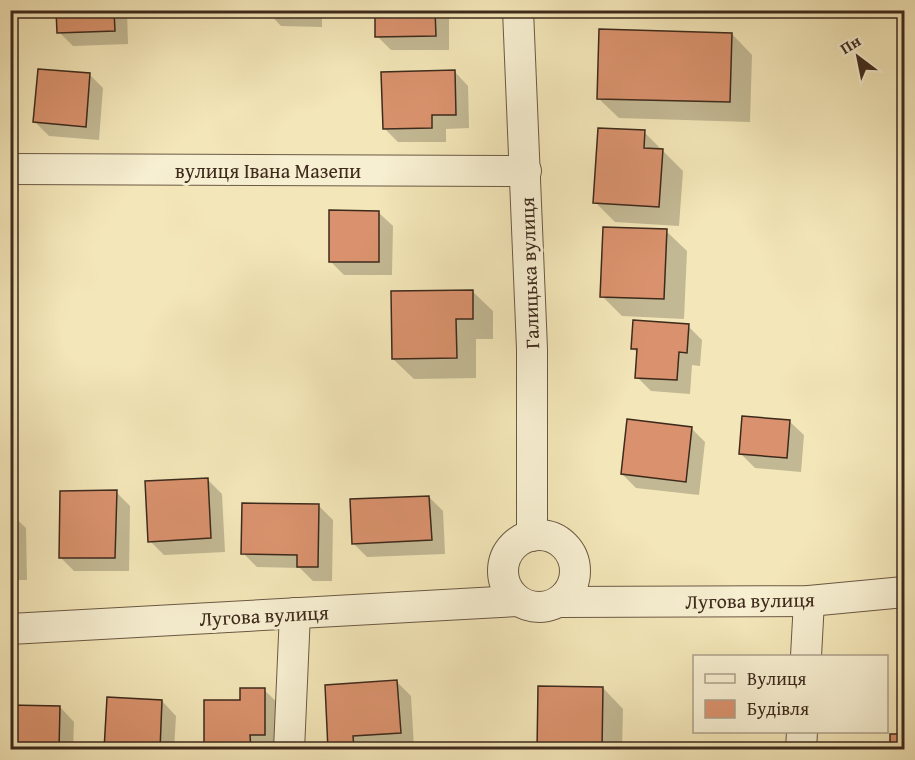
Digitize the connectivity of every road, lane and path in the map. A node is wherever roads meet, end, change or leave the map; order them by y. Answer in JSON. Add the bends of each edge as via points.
{"nodes":[{"id":1,"x":518,"y":10,"type":"edge"},
{"id":2,"x":10,"y":169,"type":"edge"},
{"id":3,"x":526,"y":171,"type":"junction"},
{"id":4,"x":532,"y":536,"type":"junction"},
{"id":5,"x":904,"y":592,"type":"edge"},
{"id":6,"x":517,"y":601,"type":"junction"},
{"id":7,"x":809,"y":601,"type":"junction"},
{"id":8,"x":559,"y":602,"type":"junction"},
{"id":9,"x":295,"y":613,"type":"junction"},
{"id":10,"x":10,"y":629,"type":"edge"},
{"id":11,"x":806,"y":655,"type":"edge"},
{"id":12,"x":802,"y":733,"type":"edge"},
{"id":13,"x":289,"y":750,"type":"edge"},
{"id":14,"x":801,"y":750,"type":"edge"}],
"edges":[{"from":1,"to":3,"type":"street","name":"Галицька вулиця"},
{"from":2,"to":3,"type":"street","name":"вулиця Івана Мазепи"},
{"from":3,"to":4,"type":"street","name":"Галицька вулиця","via":[[532,349]]},
{"from":4,"to":6,"type":"street","via":[[509,550],[503,563],[503,577]]},
{"from":4,"to":8,"type":"street","via":[[546,535],[558,540],[575,563],[570,592]]},
{"from":5,"to":7,"type":"street","name":"Лугова вулиця"},
{"from":6,"to":8,"type":"street","via":[[531,607]]},
{"from":6,"to":9,"type":"street","name":"Лугова вулиця"},
{"from":7,"to":8,"type":"street","name":"Лугова вулиця"},
{"from":7,"to":11,"type":"street"},
{"from":9,"to":10,"type":"street","name":"Лугова вулиця"},
{"from":9,"to":13,"type":"street"},
{"from":12,"to":14,"type":"street"}]}
